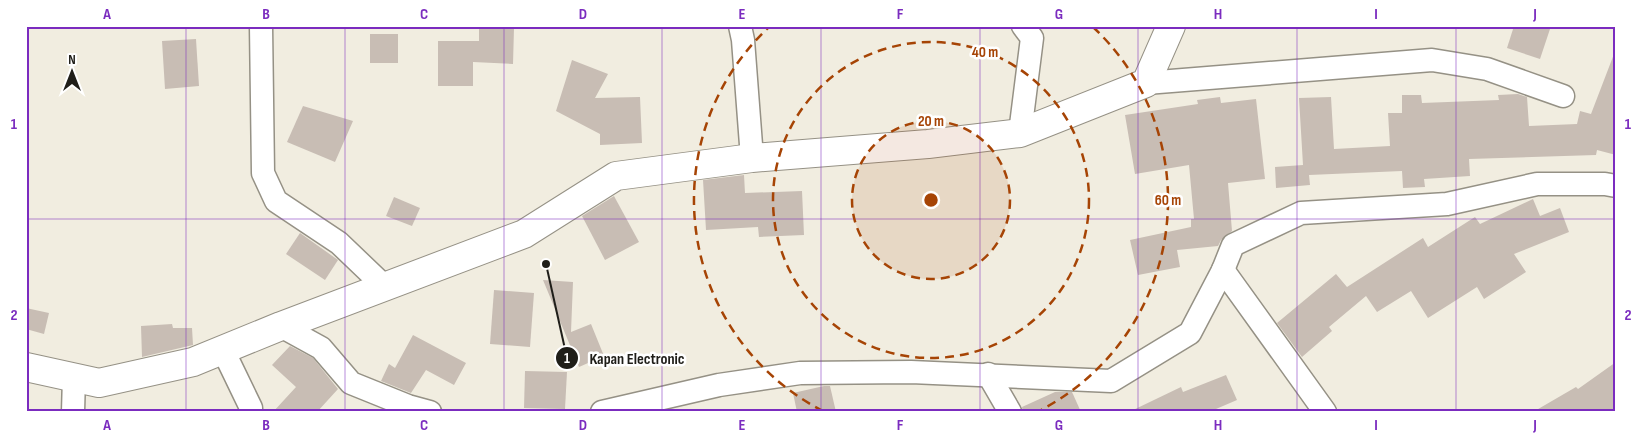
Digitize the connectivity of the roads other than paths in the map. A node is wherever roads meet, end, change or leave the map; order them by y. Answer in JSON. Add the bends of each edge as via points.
{"nodes":[{"id":1,"x":262,"y":26,"type":"edge"},
{"id":2,"x":740,"y":26,"type":"edge"},
{"id":3,"x":1024,"y":26,"type":"edge"},
{"id":4,"x":1171,"y":26,"type":"edge"},
{"id":5,"x":1146,"y":83,"type":"junction"},
{"id":6,"x":1564,"y":96,"type":"dead end"},
{"id":7,"x":1020,"y":133,"type":"junction"},
{"id":8,"x":752,"y":158,"type":"junction"},
{"id":9,"x":1616,"y":186,"type":"edge"},
{"id":10,"x":1223,"y":270,"type":"junction"},
{"id":11,"x":385,"y":287,"type":"junction"},
{"id":12,"x":281,"y":326,"type":"junction"},
{"id":13,"x":223,"y":350,"type":"junction"},
{"id":14,"x":26,"y":367,"type":"edge"},
{"id":15,"x":988,"y":374,"type":"junction"},
{"id":16,"x":74,"y":377,"type":"junction"},
{"id":17,"x":73,"y":412,"type":"edge"},
{"id":18,"x":251,"y":412,"type":"edge"},
{"id":19,"x":430,"y":412,"type":"edge"},
{"id":20,"x":602,"y":412,"type":"edge"},
{"id":21,"x":1010,"y":412,"type":"edge"},
{"id":22,"x":1325,"y":412,"type":"edge"}],
"edges":[{"from":1,"to":11,"type":"street","via":[[264,173],[276,201],[339,243]]},
{"from":2,"to":8,"type":"street"},
{"from":3,"to":7,"type":"street","via":[[1032,38]]},
{"from":4,"to":5,"type":"main road"},
{"from":5,"to":6,"type":"street","via":[[1432,60],[1487,68]]},
{"from":5,"to":7,"type":"main road"},
{"from":7,"to":8,"type":"main road"},
{"from":8,"to":11,"type":"main road","via":[[616,176],[524,234]]},
{"from":9,"to":10,"type":"street","via":[[1537,184],[1447,204],[1301,213],[1233,245]]},
{"from":10,"to":15,"type":"street","via":[[1190,333],[1111,381]]},
{"from":10,"to":22,"type":"street"},
{"from":11,"to":12,"type":"main road"},
{"from":12,"to":13,"type":"main road"},
{"from":12,"to":19,"type":"street","via":[[321,348],[351,382]]},
{"from":13,"to":16,"type":"main road","via":[[193,362],[99,383]]},
{"from":13,"to":18,"type":"street"},
{"from":14,"to":16,"type":"main road"},
{"from":15,"to":20,"type":"street","via":[[800,373],[719,385]]},
{"from":15,"to":21,"type":"street"},
{"from":16,"to":17,"type":"street"}]}
